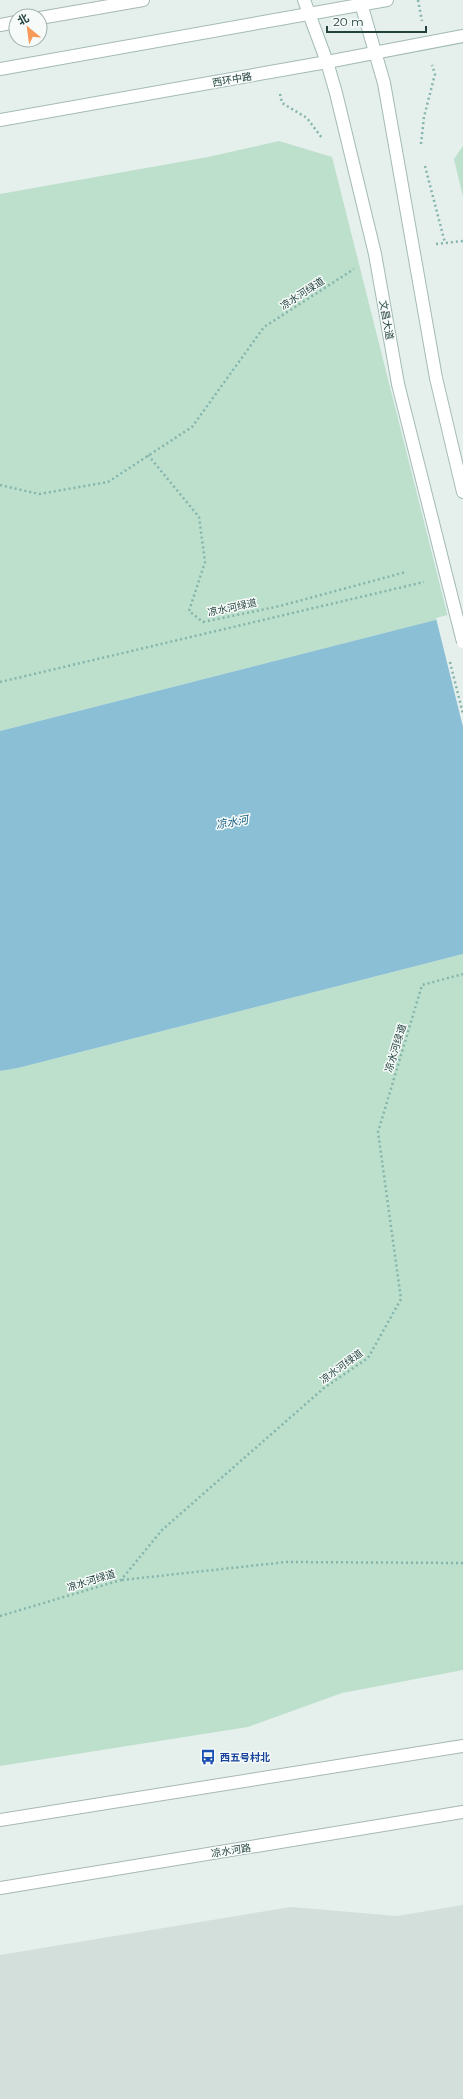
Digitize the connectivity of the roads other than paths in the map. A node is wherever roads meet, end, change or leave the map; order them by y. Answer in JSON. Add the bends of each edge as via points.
{"nodes":[{"id":1,"x":143,"y":0,"type":"edge"},
{"id":2,"x":304,"y":0,"type":"edge"},
{"id":3,"x":387,"y":0,"type":"edge"},
{"id":4,"x":360,"y":2,"type":"edge"},
{"id":5,"x":308,"y":14,"type":"junction"},
{"id":6,"x":48,"y":17,"type":"edge"},
{"id":7,"x":463,"y":36,"type":"edge"},
{"id":8,"x":376,"y":52,"type":"junction"},
{"id":9,"x":328,"y":62,"type":"junction"},
{"id":10,"x":0,"y":69,"type":"edge"},
{"id":11,"x":0,"y":120,"type":"edge"},
{"id":12,"x":463,"y":492,"type":"edge"},
{"id":13,"x":463,"y":642,"type":"edge"},
{"id":14,"x":463,"y":1746,"type":"edge"},
{"id":15,"x":463,"y":1812,"type":"edge"},
{"id":16,"x":0,"y":1820,"type":"edge"},
{"id":17,"x":0,"y":1888,"type":"edge"}],
"edges":[{"from":1,"to":6,"type":"main road"},
{"from":2,"to":5,"type":"main road","name":"文昌大道"},
{"from":3,"to":4,"type":"main road"},
{"from":4,"to":5,"type":"main road"},
{"from":4,"to":8,"type":"main road"},
{"from":5,"to":9,"type":"main road","name":"文昌大道"},
{"from":5,"to":10,"type":"main road"},
{"from":7,"to":8,"type":"main road","name":"西环中路"},
{"from":8,"to":9,"type":"main road","name":"西环中路"},
{"from":8,"to":12,"type":"main road","via":[[384,83],[436,378]]},
{"from":9,"to":11,"type":"main road","name":"西环中路"},
{"from":9,"to":13,"type":"main road","name":"文昌大道","bridge":true,"via":[[375,254],[398,384]]},
{"from":14,"to":16,"type":"main road"},
{"from":15,"to":17,"type":"main road","name":"凉水河路"}]}
